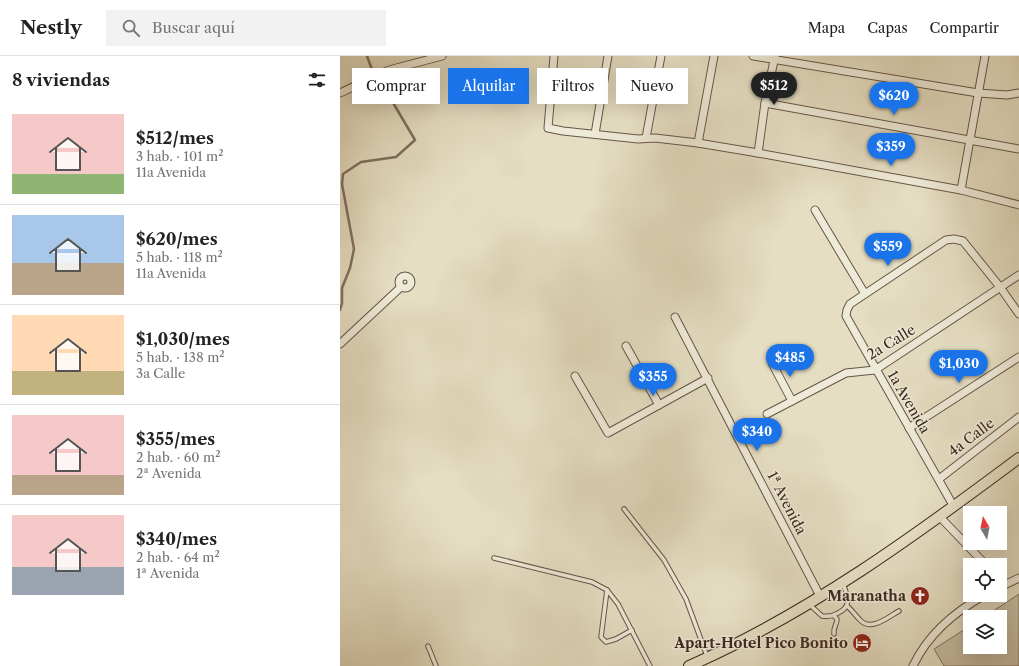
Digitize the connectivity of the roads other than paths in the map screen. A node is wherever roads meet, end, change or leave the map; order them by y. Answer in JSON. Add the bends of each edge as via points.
{"nodes":[{"id":1,"x":442,"y":56,"type":"edge"},
{"id":2,"x":554,"y":56,"type":"edge"},
{"id":3,"x":608,"y":56,"type":"edge"},
{"id":4,"x":661,"y":56,"type":"edge"},
{"id":5,"x":714,"y":56,"type":"edge"},
{"id":6,"x":753,"y":56,"type":"edge"},
{"id":7,"x":985,"y":56,"type":"edge"},
{"id":8,"x":774,"y":57,"type":"edge"},
{"id":9,"x":340,"y":93,"type":"edge"},
{"id":10,"x":1019,"y":93,"type":"edge"},
{"id":11,"x":978,"y":94,"type":"junction"},
{"id":12,"x":765,"y":103,"type":"junction"},
{"id":13,"x":595,"y":134,"type":"junction"},
{"id":14,"x":646,"y":138,"type":"junction"},
{"id":15,"x":970,"y":140,"type":"junction"},
{"id":16,"x":698,"y":143,"type":"junction"},
{"id":17,"x":1019,"y":149,"type":"edge"},
{"id":18,"x":758,"y":153,"type":"junction"},
{"id":19,"x":960,"y":190,"type":"junction"},
{"id":20,"x":1019,"y":205,"type":"edge"},
{"id":21,"x":815,"y":210,"type":"dead end"},
{"id":22,"x":1019,"y":275,"type":"edge"},
{"id":23,"x":402,"y":287,"type":"dead end"},
{"id":24,"x":1000,"y":287,"type":"junction"},
{"id":25,"x":865,"y":294,"type":"junction"},
{"id":26,"x":1019,"y":314,"type":"edge"},
{"id":27,"x":675,"y":317,"type":"dead end"},
{"id":28,"x":340,"y":344,"type":"edge"},
{"id":29,"x":626,"y":346,"type":"dead end"},
{"id":30,"x":1019,"y":357,"type":"edge"},
{"id":31,"x":772,"y":363,"type":"dead end"},
{"id":32,"x":875,"y":370,"type":"junction"},
{"id":33,"x":575,"y":376,"type":"dead end"},
{"id":34,"x":708,"y":378,"type":"junction"},
{"id":35,"x":792,"y":401,"type":"junction"},
{"id":36,"x":659,"y":405,"type":"junction"},
{"id":37,"x":767,"y":414,"type":"dead end"},
{"id":38,"x":1019,"y":417,"type":"edge"},
{"id":39,"x":909,"y":428,"type":"junction"},
{"id":40,"x":1019,"y":458,"type":"edge"},
{"id":41,"x":938,"y":478,"type":"junction"},
{"id":42,"x":954,"y":507,"type":"junction"},
{"id":43,"x":624,"y":509,"type":"dead end"},
{"id":44,"x":940,"y":517,"type":"junction"},
{"id":45,"x":494,"y":558,"type":"dead end"},
{"id":46,"x":979,"y":558,"type":"edge"},
{"id":47,"x":1019,"y":578,"type":"edge"},
{"id":48,"x":843,"y":582,"type":"junction"},
{"id":49,"x":1007,"y":582,"type":"edge"},
{"id":50,"x":607,"y":590,"type":"junction"},
{"id":51,"x":820,"y":596,"type":"junction"},
{"id":52,"x":974,"y":602,"type":"edge"},
{"id":53,"x":808,"y":604,"type":"junction"},
{"id":54,"x":847,"y":606,"type":"junction"},
{"id":55,"x":900,"y":611,"type":"dead end"},
{"id":56,"x":834,"y":616,"type":"junction"},
{"id":57,"x":632,"y":630,"type":"junction"},
{"id":58,"x":834,"y":634,"type":"dead end"},
{"id":59,"x":428,"y":646,"type":"dead end"},
{"id":60,"x":708,"y":658,"type":"junction"},
{"id":61,"x":436,"y":666,"type":"edge"},
{"id":62,"x":650,"y":666,"type":"edge"},
{"id":63,"x":689,"y":666,"type":"edge"},
{"id":64,"x":913,"y":666,"type":"edge"}],
"edges":[{"from":1,"to":9,"type":"street","via":[[389,70]]},
{"from":2,"to":13,"type":"street","via":[[548,128]]},
{"from":3,"to":13,"type":"street"},
{"from":4,"to":14,"type":"street"},
{"from":5,"to":16,"type":"street"},
{"from":6,"to":8,"type":"street"},
{"from":7,"to":11,"type":"street"},
{"from":8,"to":11,"type":"street"},
{"from":8,"to":12,"type":"street"},
{"from":10,"to":11,"type":"street"},
{"from":11,"to":15,"type":"street"},
{"from":12,"to":15,"type":"street"},
{"from":12,"to":18,"type":"street"},
{"from":13,"to":14,"type":"street"},
{"from":14,"to":16,"type":"street"},
{"from":15,"to":17,"type":"street"},
{"from":15,"to":19,"type":"street"},
{"from":16,"to":18,"type":"street"},
{"from":18,"to":19,"type":"street"},
{"from":19,"to":20,"type":"street"},
{"from":21,"to":25,"type":"street"},
{"from":22,"to":24,"type":"street","name":"2a Calle"},
{"from":23,"to":28,"type":"street"},
{"from":24,"to":25,"type":"street","via":[[963,242],[954,239],[946,240]]},
{"from":24,"to":26,"type":"street"},
{"from":24,"to":32,"type":"street","name":"2a Calle"},
{"from":25,"to":32,"type":"street","name":"1a Avenida","via":[[850,304],[846,316]]},
{"from":27,"to":34,"type":"street","name":"1ª Avenida"},
{"from":29,"to":36,"type":"street"},
{"from":30,"to":39,"type":"street"},
{"from":31,"to":35,"type":"street"},
{"from":32,"to":35,"type":"street","name":"2a Calle","via":[[846,373]]},
{"from":32,"to":39,"type":"street","name":"1a Avenida"},
{"from":33,"to":36,"type":"street","via":[[608,433]]},
{"from":34,"to":36,"type":"street"},
{"from":34,"to":51,"type":"street","name":"1ª Avenida"},
{"from":35,"to":37,"type":"street","name":"2a Calle"},
{"from":38,"to":41,"type":"street","name":"4a Calle"},
{"from":39,"to":41,"type":"street","name":"1a Avenida"},
{"from":40,"to":42,"type":"main road"},
{"from":41,"to":42,"type":"street","name":"1a Avenida"},
{"from":42,"to":44,"type":"main road"},
{"from":43,"to":60,"type":"lane","via":[[664,560],[686,599]]},
{"from":44,"to":46,"type":"street"},
{"from":44,"to":48,"type":"main road"},
{"from":45,"to":50,"type":"lane","via":[[592,582]]},
{"from":47,"to":49,"type":"street"},
{"from":48,"to":51,"type":"main road"},
{"from":48,"to":54,"type":"lane","via":[[848,599]]},
{"from":50,"to":57,"type":"lane"},
{"from":50,"to":57,"type":"lane","via":[[601,637],[606,642]]},
{"from":51,"to":53,"type":"main road"},
{"from":52,"to":64,"type":"street","via":[[952,616],[932,636]]},
{"from":53,"to":56,"type":"lane","via":[[822,616]]},
{"from":53,"to":60,"type":"main road"},
{"from":54,"to":55,"type":"lane","via":[[860,621],[869,626]]},
{"from":54,"to":56,"type":"lane"},
{"from":56,"to":58,"type":"lane","via":[[837,619]]},
{"from":57,"to":62,"type":"lane"},
{"from":59,"to":61,"type":"lane"},
{"from":60,"to":63,"type":"main road"}]}
